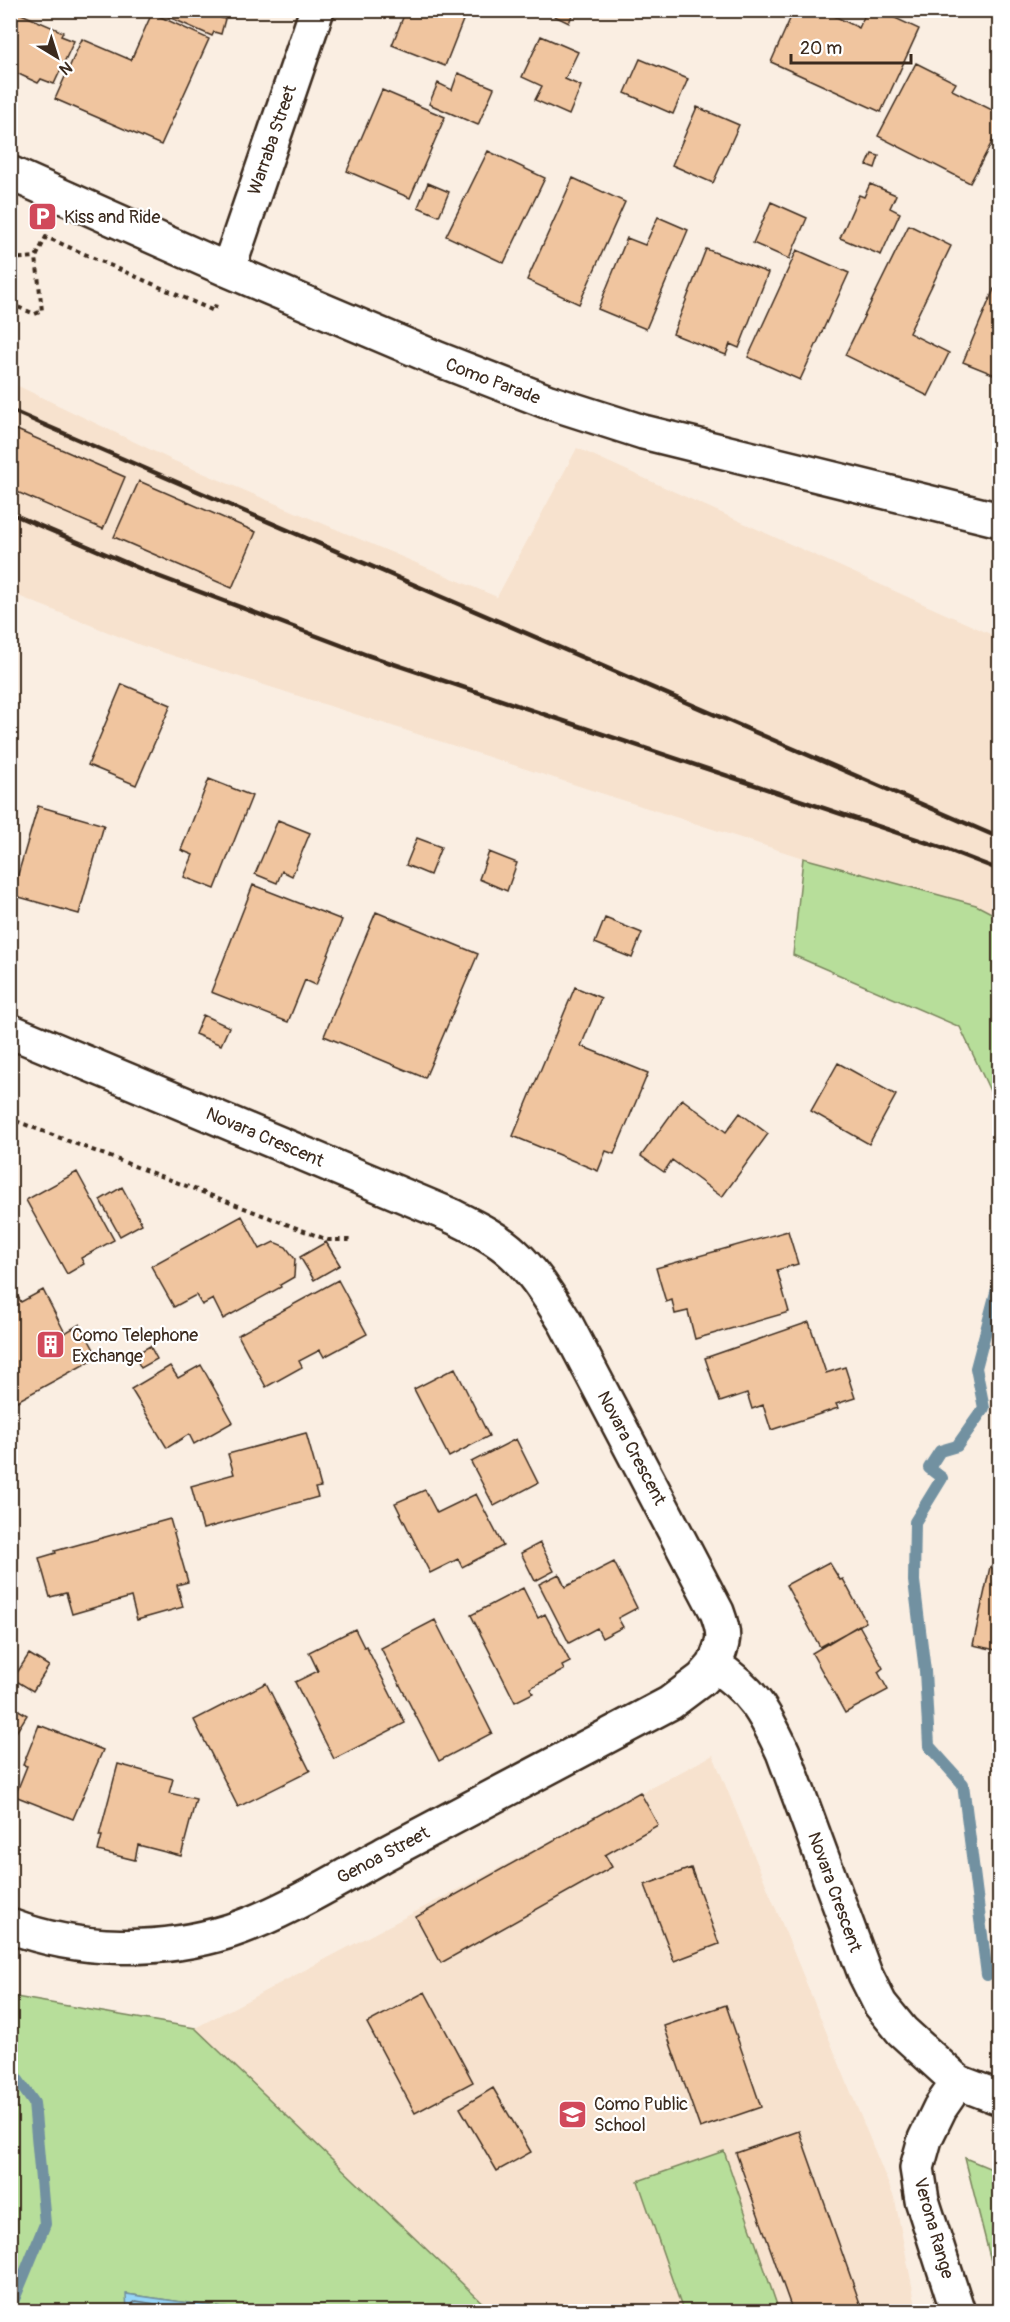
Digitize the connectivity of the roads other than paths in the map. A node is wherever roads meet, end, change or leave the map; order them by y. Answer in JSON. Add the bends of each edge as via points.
{"nodes":[{"id":1,"x":317,"y":10,"type":"edge"},
{"id":2,"x":10,"y":173,"type":"edge"},
{"id":3,"x":228,"y":270,"type":"junction"},
{"id":4,"x":999,"y":520,"type":"edge"},
{"id":5,"x":10,"y":1031,"type":"edge"},
{"id":6,"x":714,"y":1665,"type":"junction"},
{"id":7,"x":16,"y":1928,"type":"edge"},
{"id":8,"x":958,"y":2082,"type":"junction"},
{"id":9,"x":999,"y":2098,"type":"edge"},
{"id":10,"x":958,"y":2312,"type":"edge"}],
"edges":[{"from":1,"to":3,"type":"street","name":"Warraba Street"},
{"from":2,"to":3,"type":"street","name":"Como Parade"},
{"from":3,"to":4,"type":"street","name":"Como Parade","via":[[546,401],[643,432]]},
{"from":5,"to":6,"type":"street","name":"Novara Crescent","via":[[450,1215],[514,1254],[566,1322],[717,1612],[724,1631]]},
{"from":6,"to":7,"type":"street","name":"Genoa Street","via":[[670,1703],[268,1915],[230,1931],[172,1944],[116,1947],[49,1938]]},
{"from":6,"to":8,"type":"street","name":"Novara Crescent","via":[[753,1696],[770,1723],[865,1974],[880,2004],[902,2031]]},
{"from":8,"to":9,"type":"street","name":"Novara Crescent"},
{"from":8,"to":10,"type":"street","name":"Verona Range","via":[[925,2139],[917,2168],[922,2199]]}]}
